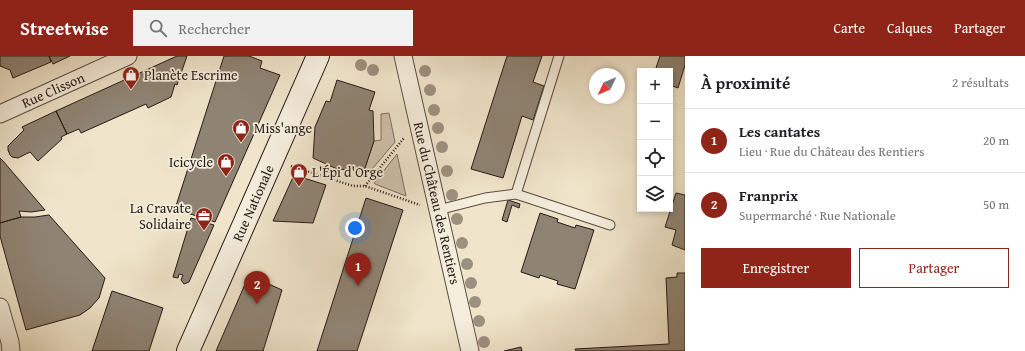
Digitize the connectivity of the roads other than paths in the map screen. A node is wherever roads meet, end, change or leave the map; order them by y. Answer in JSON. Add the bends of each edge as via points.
{"nodes":[{"id":1,"x":128,"y":56,"type":"edge"},
{"id":2,"x":318,"y":56,"type":"edge"},
{"id":3,"x":403,"y":56,"type":"edge"},
{"id":4,"x":559,"y":56,"type":"edge"},
{"id":5,"x":0,"y":114,"type":"edge"},
{"id":6,"x":516,"y":194,"type":"junction"},
{"id":7,"x":430,"y":208,"type":"junction"},
{"id":8,"x":610,"y":226,"type":"dead end"},
{"id":9,"x":0,"y":307,"type":"edge"},
{"id":10,"x":11,"y":351,"type":"edge"},
{"id":11,"x":188,"y":351,"type":"edge"},
{"id":12,"x":470,"y":351,"type":"edge"}],
"edges":[{"from":1,"to":5,"type":"street","name":"Rue Clisson"},
{"from":2,"to":11,"type":"street","name":"Rue Nationale"},
{"from":3,"to":7,"type":"street","name":"Rue du Château des Rentiers"},
{"from":4,"to":6,"type":"lane"},
{"from":6,"to":7,"type":"lane"},
{"from":6,"to":8,"type":"lane"},
{"from":7,"to":12,"type":"street","name":"Rue du Château des Rentiers"},
{"from":9,"to":10,"type":"street"}]}
